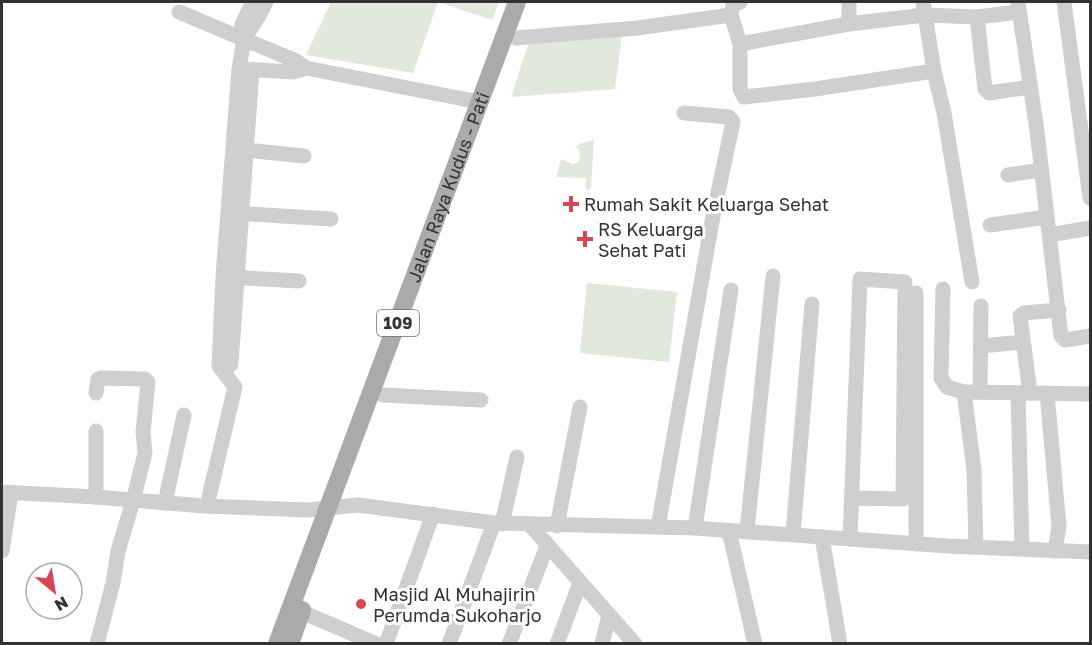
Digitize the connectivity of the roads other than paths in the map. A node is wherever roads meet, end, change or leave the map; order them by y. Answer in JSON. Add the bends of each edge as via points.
{"nodes":[{"id":1,"x":253,"y":2,"type":"edge"},
{"id":2,"x":266,"y":2,"type":"edge"},
{"id":3,"x":517,"y":2,"type":"edge"},
{"id":4,"x":530,"y":2,"type":"edge"},
{"id":5,"x":849,"y":2,"type":"edge"},
{"id":6,"x":1064,"y":2,"type":"edge"},
{"id":7,"x":734,"y":5,"type":"edge"},
{"id":8,"x":1018,"y":7,"type":"edge"},
{"id":9,"x":924,"y":8,"type":"edge"},
{"id":10,"x":179,"y":12,"type":"dead end"},
{"id":11,"x":977,"y":17,"type":"junction"},
{"id":12,"x":849,"y":24,"type":"junction"},
{"id":13,"x":244,"y":39,"type":"junction"},
{"id":14,"x":516,"y":39,"type":"junction"},
{"id":15,"x":740,"y":44,"type":"junction"},
{"id":16,"x":306,"y":68,"type":"junction"},
{"id":17,"x":246,"y":69,"type":"junction"},
{"id":18,"x":934,"y":71,"type":"junction"},
{"id":19,"x":1030,"y":87,"type":"junction"},
{"id":20,"x":479,"y":102,"type":"junction"},
{"id":21,"x":684,"y":113,"type":"dead end"},
{"id":22,"x":239,"y":149,"type":"junction"},
{"id":23,"x":304,"y":156,"type":"dead end"},
{"id":24,"x":1041,"y":170,"type":"junction"},
{"id":25,"x":1008,"y":175,"type":"dead end"},
{"id":26,"x":1090,"y":198,"type":"edge"},
{"id":27,"x":236,"y":213,"type":"junction"},
{"id":28,"x":1047,"y":217,"type":"junction"},
{"id":29,"x":331,"y":219,"type":"dead end"},
{"id":30,"x":990,"y":225,"type":"dead end"},
{"id":31,"x":1090,"y":228,"type":"edge"},
{"id":32,"x":1050,"y":235,"type":"junction"},
{"id":33,"x":773,"y":276,"type":"dead end"},
{"id":34,"x":230,"y":277,"type":"junction"},
{"id":35,"x":299,"y":281,"type":"dead end"},
{"id":36,"x":972,"y":282,"type":"dead end"},
{"id":37,"x":943,"y":289,"type":"dead end"},
{"id":38,"x":732,"y":290,"type":"dead end"},
{"id":39,"x":916,"y":293,"type":"dead end"},
{"id":40,"x":812,"y":304,"type":"dead end"},
{"id":41,"x":981,"y":306,"type":"dead end"},
{"id":42,"x":1059,"y":310,"type":"junction"},
{"id":43,"x":1090,"y":338,"type":"edge"},
{"id":44,"x":1023,"y":342,"type":"junction"},
{"id":45,"x":981,"y":346,"type":"junction"},
{"id":46,"x":980,"y":391,"type":"junction"},
{"id":47,"x":964,"y":392,"type":"junction"},
{"id":48,"x":96,"y":393,"type":"dead end"},
{"id":49,"x":1024,"y":393,"type":"junction"},
{"id":50,"x":1047,"y":393,"type":"junction"},
{"id":51,"x":1090,"y":394,"type":"edge"},
{"id":52,"x":383,"y":395,"type":"junction"},
{"id":53,"x":481,"y":400,"type":"dead end"},
{"id":54,"x":580,"y":407,"type":"dead end"},
{"id":55,"x":184,"y":415,"type":"dead end"},
{"id":56,"x":96,"y":431,"type":"dead end"},
{"id":57,"x":517,"y":457,"type":"dead end"},
{"id":58,"x":6,"y":492,"type":"edge"},
{"id":59,"x":96,"y":497,"type":"junction"},
{"id":60,"x":209,"y":497,"type":"dead end"},
{"id":61,"x":852,"y":498,"type":"junction"},
{"id":62,"x":133,"y":501,"type":"junction"},
{"id":63,"x":165,"y":503,"type":"junction"},
{"id":64,"x":333,"y":509,"type":"junction"},
{"id":65,"x":433,"y":514,"type":"junction"},
{"id":66,"x":498,"y":524,"type":"junction"},
{"id":67,"x":530,"y":525,"type":"junction"},
{"id":68,"x":557,"y":526,"type":"junction"},
{"id":69,"x":658,"y":527,"type":"junction"},
{"id":70,"x":695,"y":528,"type":"junction"},
{"id":71,"x":729,"y":531,"type":"junction"},
{"id":72,"x":747,"y":531,"type":"junction"},
{"id":73,"x":793,"y":534,"type":"junction"},
{"id":74,"x":822,"y":537,"type":"junction"},
{"id":75,"x":850,"y":539,"type":"junction"},
{"id":76,"x":916,"y":544,"type":"junction"},
{"id":77,"x":547,"y":546,"type":"junction"},
{"id":78,"x":975,"y":547,"type":"junction"},
{"id":79,"x":1022,"y":549,"type":"junction"},
{"id":80,"x":2,"y":551,"type":"edge"},
{"id":81,"x":1055,"y":551,"type":"junction"},
{"id":82,"x":1090,"y":552,"type":"edge"},
{"id":83,"x":580,"y":583,"type":"junction"},
{"id":84,"x":302,"y":612,"type":"junction"},
{"id":85,"x":609,"y":615,"type":"junction"},
{"id":86,"x":97,"y":644,"type":"edge"},
{"id":87,"x":277,"y":644,"type":"edge"},
{"id":88,"x":290,"y":644,"type":"edge"},
{"id":89,"x":376,"y":644,"type":"edge"},
{"id":90,"x":387,"y":644,"type":"edge"},
{"id":91,"x":449,"y":644,"type":"edge"},
{"id":92,"x":509,"y":644,"type":"edge"},
{"id":93,"x":557,"y":644,"type":"edge"},
{"id":94,"x":602,"y":644,"type":"edge"},
{"id":95,"x":635,"y":644,"type":"edge"},
{"id":96,"x":755,"y":644,"type":"edge"},
{"id":97,"x":840,"y":644,"type":"edge"}],
"edges":[{"from":1,"to":13,"type":"street","via":[[243,24]]},
{"from":2,"to":13,"type":"street"},
{"from":3,"to":20,"type":"main road","name":"Jalan Raya Kudus - Pati","number":"109"},
{"from":4,"to":14,"type":"main road","name":"Jalan Raya Kudus - Pati","number":"109"},
{"from":5,"to":12,"type":"street"},
{"from":6,"to":26,"type":"street"},
{"from":7,"to":14,"type":"street","via":[[637,28]]},
{"from":7,"to":15,"type":"street"},
{"from":8,"to":11,"type":"street"},
{"from":8,"to":19,"type":"street"},
{"from":9,"to":11,"type":"street"},
{"from":9,"to":12,"type":"street"},
{"from":9,"to":18,"type":"street"},
{"from":10,"to":13,"type":"street"},
{"from":11,"to":19,"type":"street","via":[[985,89],[990,93]]},
{"from":12,"to":15,"type":"street"},
{"from":13,"to":16,"type":"street"},
{"from":13,"to":17,"type":"street"},
{"from":14,"to":52,"type":"main road","name":"Jalan Raya Kudus - Pati","number":"109"},
{"from":15,"to":18,"type":"street","via":[[740,88],[744,97]]},
{"from":16,"to":17,"type":"street","via":[[293,72]]},
{"from":16,"to":20,"type":"street"},
{"from":17,"to":22,"type":"street"},
{"from":18,"to":36,"type":"street"},
{"from":19,"to":24,"type":"street"},
{"from":20,"to":64,"type":"main road","name":"Jalan Raya Kudus - Pati","number":"109"},
{"from":21,"to":69,"type":"street","via":[[729,117],[733,122]]},
{"from":22,"to":23,"type":"street"},
{"from":22,"to":27,"type":"street"},
{"from":24,"to":25,"type":"street"},
{"from":24,"to":28,"type":"street"},
{"from":27,"to":29,"type":"street"},
{"from":27,"to":34,"type":"street"},
{"from":28,"to":30,"type":"street"},
{"from":28,"to":32,"type":"street"},
{"from":31,"to":32,"type":"street"},
{"from":32,"to":42,"type":"street"},
{"from":33,"to":72,"type":"street"},
{"from":34,"to":35,"type":"street"},
{"from":34,"to":60,"type":"street","via":[[231,364],[224,372],[235,387]]},
{"from":37,"to":47,"type":"street","via":[[941,378],[947,387]]},
{"from":38,"to":70,"type":"street"},
{"from":39,"to":76,"type":"street"},
{"from":40,"to":73,"type":"street"},
{"from":41,"to":45,"type":"street"},
{"from":42,"to":43,"type":"street","via":[[1063,339]]},
{"from":42,"to":44,"type":"street","via":[[1020,316]]},
{"from":44,"to":45,"type":"street"},
{"from":44,"to":49,"type":"street"},
{"from":45,"to":46,"type":"street"},
{"from":46,"to":47,"type":"street"},
{"from":46,"to":49,"type":"street"},
{"from":47,"to":78,"type":"street","via":[[974,470]]},
{"from":48,"to":62,"type":"street","via":[[101,378],[147,380],[145,450]]},
{"from":49,"to":50,"type":"street"},
{"from":49,"to":79,"type":"street"},
{"from":50,"to":51,"type":"street"},
{"from":50,"to":81,"type":"street","via":[[1059,526]]},
{"from":52,"to":53,"type":"street"},
{"from":52,"to":64,"type":"main road","name":"Jalan Raya Kudus - Pati","number":"109"},
{"from":54,"to":68,"type":"street"},
{"from":55,"to":63,"type":"street"},
{"from":56,"to":59,"type":"street"},
{"from":57,"to":66,"type":"street"},
{"from":58,"to":59,"type":"street"},
{"from":58,"to":80,"type":"street"},
{"from":59,"to":62,"type":"street"},
{"from":61,"to":61,"type":"street","via":[[860,279],[905,282],[903,499]]},
{"from":61,"to":75,"type":"street"},
{"from":62,"to":63,"type":"street"},
{"from":62,"to":86,"type":"street"},
{"from":63,"to":64,"type":"street"},
{"from":64,"to":65,"type":"street","via":[[358,505]]},
{"from":64,"to":84,"type":"main road","name":"Jalan Raya Kudus - Pati","number":"109"},
{"from":64,"to":87,"type":"main road","name":"Jalan Raya Kudus - Pati","number":"109"},
{"from":65,"to":66,"type":"street"},
{"from":65,"to":90,"type":"street"},
{"from":66,"to":67,"type":"street"},
{"from":66,"to":91,"type":"street"},
{"from":67,"to":68,"type":"street"},
{"from":67,"to":77,"type":"street"},
{"from":68,"to":69,"type":"street"},
{"from":69,"to":70,"type":"street"},
{"from":70,"to":71,"type":"street"},
{"from":71,"to":72,"type":"street"},
{"from":71,"to":96,"type":"street"},
{"from":72,"to":73,"type":"street"},
{"from":73,"to":74,"type":"street"},
{"from":74,"to":75,"type":"street"},
{"from":74,"to":97,"type":"street"},
{"from":75,"to":76,"type":"street"},
{"from":76,"to":78,"type":"street"},
{"from":77,"to":83,"type":"street"},
{"from":77,"to":92,"type":"street"},
{"from":78,"to":79,"type":"street"},
{"from":79,"to":81,"type":"street"},
{"from":81,"to":82,"type":"street"},
{"from":83,"to":85,"type":"street"},
{"from":83,"to":93,"type":"street"},
{"from":84,"to":88,"type":"main road","name":"Jalan Raya Kudus - Pati","number":"109"},
{"from":84,"to":89,"type":"street"},
{"from":85,"to":94,"type":"street"},
{"from":85,"to":95,"type":"street"}]}
